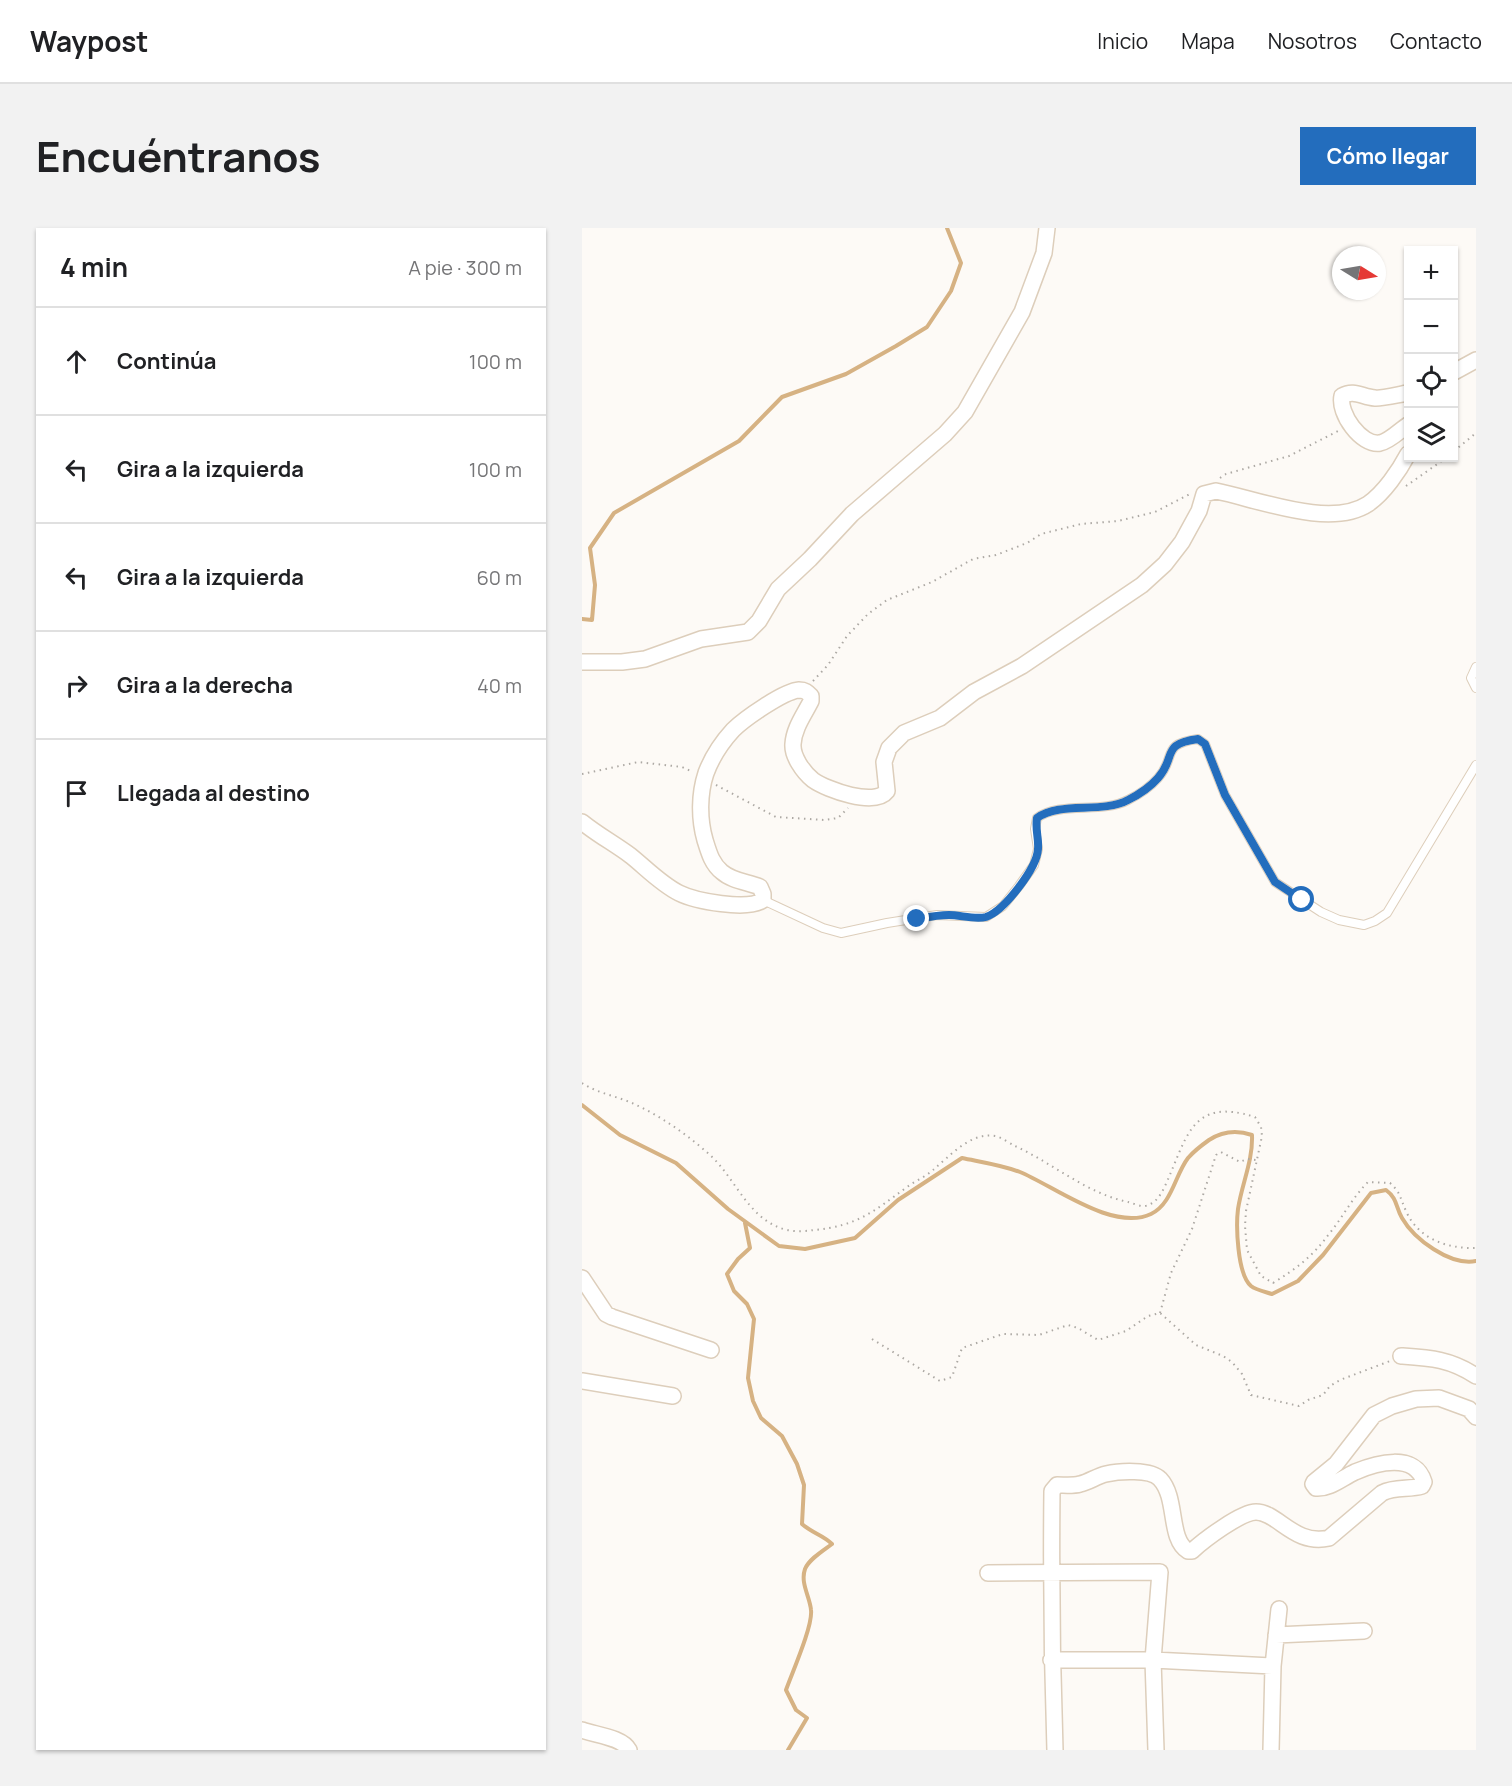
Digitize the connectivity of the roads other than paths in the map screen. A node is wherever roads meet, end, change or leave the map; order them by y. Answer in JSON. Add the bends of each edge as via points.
{"nodes":[{"id":1,"x":1047,"y":228,"type":"edge"},
{"id":2,"x":1476,"y":360,"type":"edge"},
{"id":3,"x":1458,"y":370,"type":"edge"},
{"id":4,"x":1404,"y":393,"type":"edge"},
{"id":5,"x":1404,"y":428,"type":"edge"},
{"id":6,"x":1404,"y":459,"type":"edge"},
{"id":7,"x":582,"y":662,"type":"edge"},
{"id":8,"x":1476,"y":668,"type":"edge"},
{"id":9,"x":1476,"y":688,"type":"edge"},
{"id":10,"x":1476,"y":765,"type":"edge"},
{"id":11,"x":582,"y":822,"type":"edge"},
{"id":12,"x":763,"y":900,"type":"junction"},
{"id":13,"x":582,"y":1278,"type":"edge"},
{"id":14,"x":711,"y":1350,"type":"dead end"},
{"id":15,"x":1401,"y":1356,"type":"road end"},
{"id":16,"x":1476,"y":1376,"type":"edge"},
{"id":17,"x":582,"y":1381,"type":"edge"},
{"id":18,"x":673,"y":1396,"type":"dead end"},
{"id":19,"x":1476,"y":1417,"type":"edge"},
{"id":20,"x":1051,"y":1571,"type":"junction"},
{"id":21,"x":988,"y":1573,"type":"dead end"},
{"id":22,"x":1279,"y":1609,"type":"dead end"},
{"id":23,"x":1364,"y":1631,"type":"dead end"},
{"id":24,"x":1276,"y":1635,"type":"junction"},
{"id":25,"x":1051,"y":1660,"type":"junction"},
{"id":26,"x":1153,"y":1660,"type":"junction"},
{"id":27,"x":1273,"y":1666,"type":"junction"},
{"id":28,"x":582,"y":1730,"type":"edge"},
{"id":29,"x":628,"y":1750,"type":"edge"},
{"id":30,"x":1055,"y":1750,"type":"edge"},
{"id":31,"x":1067,"y":1750,"type":"edge"},
{"id":32,"x":1156,"y":1750,"type":"edge"},
{"id":33,"x":1271,"y":1750,"type":"edge"}],
"edges":[{"from":1,"to":7,"type":"street","via":[[1044,253],[1022,312],[965,412],[852,514],[777,589],[748,632],[701,639],[645,659]]},
{"from":2,"to":3,"type":"street"},
{"from":4,"to":5,"type":"street","via":[[1382,399],[1355,392],[1342,396],[1340,402],[1350,425],[1369,440],[1380,443]]},
{"from":6,"to":12,"type":"street","via":[[1380,492],[1353,512],[1297,511],[1216,491],[1197,494],[1199,512],[1182,542],[1142,585],[1022,666],[974,692],[940,718],[904,734],[889,748],[884,762],[887,791],[883,796],[851,795],[811,779],[794,754],[793,745],[795,730],[811,696],[806,690],[798,690],[775,700],[734,729],[715,753],[700,796],[703,831],[715,865],[724,874],[760,887]]},
{"from":8,"to":9,"type":"lane","via":[[1471,678]]},
{"from":10,"to":12,"type":"lane","via":[[1387,913],[1364,926],[1321,912],[1275,882],[1225,795],[1205,744],[1198,739],[1179,742],[1160,777],[1126,801],[1045,812],[1037,818],[1034,865],[1003,906],[986,917],[938,915],[842,933]]},
{"from":11,"to":12,"type":"street","via":[[687,897],[752,905]]},
{"from":13,"to":14,"type":"street","via":[[606,1314]]},
{"from":15,"to":16,"type":"street","via":[[1443,1359]]},
{"from":17,"to":18,"type":"street"},
{"from":19,"to":20,"type":"street","via":[[1469,1409],[1439,1398],[1408,1400],[1374,1415],[1336,1464],[1313,1484],[1316,1488],[1329,1486],[1355,1472],[1394,1461],[1414,1467],[1424,1482],[1422,1486],[1389,1489],[1329,1538],[1318,1540],[1258,1512],[1244,1514],[1188,1551],[1179,1542],[1173,1508],[1164,1487],[1149,1472],[1106,1474],[1085,1483],[1057,1485],[1052,1491]]},
{"from":20,"to":21,"type":"street"},
{"from":20,"to":25,"type":"street"},
{"from":20,"to":26,"type":"street","via":[[1160,1572]]},
{"from":22,"to":24,"type":"street"},
{"from":23,"to":24,"type":"street"},
{"from":24,"to":27,"type":"street"},
{"from":25,"to":26,"type":"street"},
{"from":25,"to":30,"type":"street"},
{"from":26,"to":27,"type":"street"},
{"from":26,"to":32,"type":"street"},
{"from":27,"to":33,"type":"street"},
{"from":28,"to":29,"type":"street","via":[[615,1739]]},
{"from":30,"to":31,"type":"street"}]}
